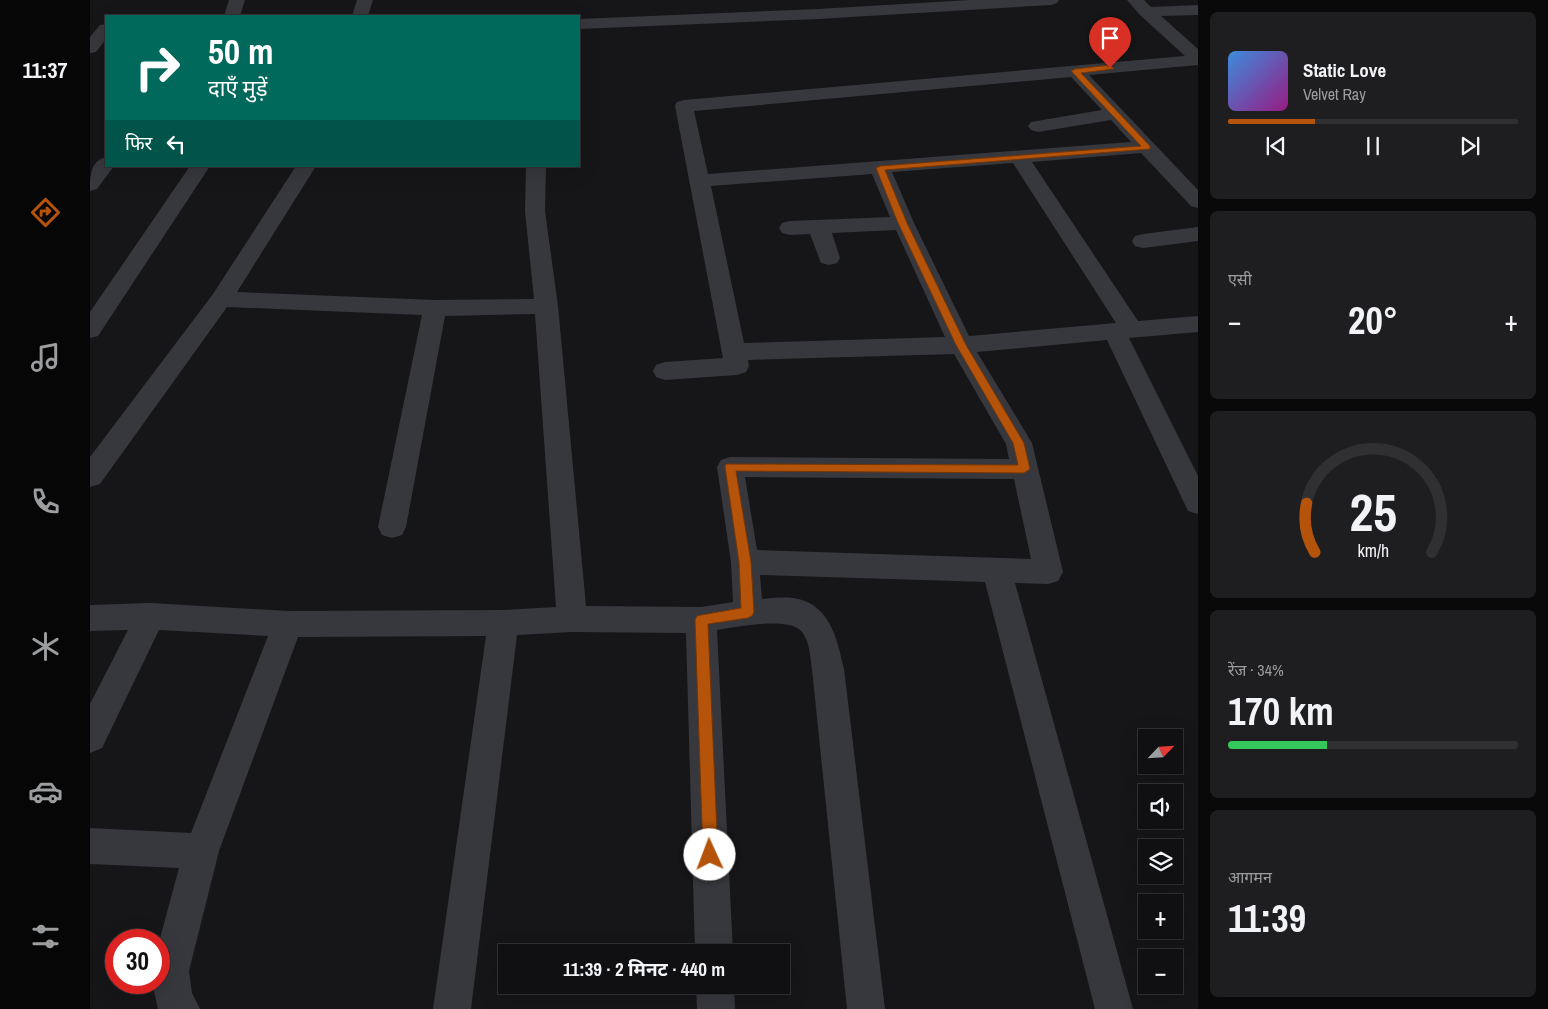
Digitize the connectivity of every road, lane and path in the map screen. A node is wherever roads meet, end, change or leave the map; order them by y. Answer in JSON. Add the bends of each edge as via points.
{"nodes":[{"id":1,"x":237,"y":0,"type":"edge"},
{"id":2,"x":365,"y":0,"type":"edge"},
{"id":3,"x":689,"y":0,"type":"edge"},
{"id":4,"x":1051,"y":0,"type":"edge"},
{"id":5,"x":1141,"y":6,"type":"edge"},
{"id":6,"x":816,"y":7,"type":"edge"},
{"id":7,"x":1198,"y":10,"type":"edge"},
{"id":8,"x":232,"y":15,"type":"edge"},
{"id":9,"x":360,"y":15,"type":"edge"},
{"id":10,"x":580,"y":16,"type":"edge"},
{"id":11,"x":90,"y":19,"type":"edge"},
{"id":12,"x":105,"y":19,"type":"edge"},
{"id":13,"x":693,"y":19,"type":"junction"},
{"id":14,"x":105,"y":29,"type":"edge"},
{"id":15,"x":90,"y":48,"type":"edge"},
{"id":16,"x":1198,"y":59,"type":"edge"},
{"id":17,"x":1075,"y":71,"type":"junction"},
{"id":18,"x":1115,"y":114,"type":"junction"},
{"id":19,"x":1038,"y":126,"type":"dead end"},
{"id":20,"x":1147,"y":148,"type":"junction"},
{"id":21,"x":1019,"y":157,"type":"junction"},
{"id":22,"x":105,"y":164,"type":"edge"},
{"id":23,"x":199,"y":167,"type":"edge"},
{"id":24,"x":305,"y":167,"type":"edge"},
{"id":25,"x":536,"y":167,"type":"edge"},
{"id":26,"x":880,"y":168,"type":"junction"},
{"id":27,"x":699,"y":181,"type":"junction"},
{"id":28,"x":90,"y":185,"type":"edge"},
{"id":29,"x":1198,"y":202,"type":"edge"},
{"id":30,"x":903,"y":223,"type":"junction"},
{"id":31,"x":818,"y":226,"type":"junction"},
{"id":32,"x":790,"y":228,"type":"dead end"},
{"id":33,"x":1198,"y":234,"type":"edge"},
{"id":34,"x":1143,"y":241,"type":"dead end"},
{"id":35,"x":829,"y":258,"type":"dead end"},
{"id":36,"x":220,"y":299,"type":"junction"},
{"id":37,"x":546,"y":306,"type":"junction"},
{"id":38,"x":435,"y":308,"type":"junction"},
{"id":39,"x":1198,"y":324,"type":"edge"},
{"id":40,"x":90,"y":330,"type":"edge"},
{"id":41,"x":1123,"y":330,"type":"junction"},
{"id":42,"x":961,"y":345,"type":"junction"},
{"id":43,"x":734,"y":352,"type":"junction"},
{"id":44,"x":665,"y":372,"type":"dead end"},
{"id":45,"x":1024,"y":469,"type":"junction"},
{"id":46,"x":90,"y":477,"type":"edge"},
{"id":47,"x":1198,"y":503,"type":"edge"},
{"id":48,"x":392,"y":527,"type":"dead end"},
{"id":49,"x":745,"y":562,"type":"junction"},
{"id":50,"x":997,"y":571,"type":"junction"},
{"id":51,"x":748,"y":612,"type":"junction"},
{"id":52,"x":151,"y":616,"type":"junction"},
{"id":53,"x":90,"y":618,"type":"edge"},
{"id":54,"x":572,"y":619,"type":"junction"},
{"id":55,"x":701,"y":620,"type":"junction"},
{"id":56,"x":503,"y":623,"type":"junction"},
{"id":57,"x":288,"y":624,"type":"junction"},
{"id":58,"x":90,"y":737,"type":"edge"},
{"id":59,"x":90,"y":846,"type":"edge"},
{"id":60,"x":200,"y":851,"type":"junction"},
{"id":61,"x":714,"y":944,"type":"edge"},
{"id":62,"x":715,"y":994,"type":"edge"},
{"id":63,"x":182,"y":1009,"type":"edge"},
{"id":64,"x":452,"y":1009,"type":"edge"},
{"id":65,"x":716,"y":1009,"type":"edge"},
{"id":66,"x":866,"y":1009,"type":"edge"},
{"id":67,"x":1114,"y":1009,"type":"edge"}],
"edges":[{"from":1,"to":8,"type":"street"},
{"from":2,"to":9,"type":"street"},
{"from":3,"to":13,"type":"street"},
{"from":4,"to":6,"type":"street"},
{"from":5,"to":7,"type":"street"},
{"from":5,"to":16,"type":"street"},
{"from":6,"to":13,"type":"street"},
{"from":10,"to":13,"type":"street"},
{"from":11,"to":12,"type":"street"},
{"from":14,"to":15,"type":"street"},
{"from":16,"to":17,"type":"street"},
{"from":17,"to":18,"type":"street"},
{"from":17,"to":27,"type":"street","via":[[684,106]]},
{"from":18,"to":19,"type":"street"},
{"from":18,"to":20,"type":"street"},
{"from":20,"to":21,"type":"street"},
{"from":20,"to":29,"type":"street"},
{"from":21,"to":26,"type":"street"},
{"from":21,"to":41,"type":"street"},
{"from":22,"to":28,"type":"street"},
{"from":23,"to":40,"type":"street"},
{"from":24,"to":36,"type":"street"},
{"from":25,"to":37,"type":"street","via":[[535,210]]},
{"from":26,"to":27,"type":"street"},
{"from":26,"to":30,"type":"street"},
{"from":27,"to":43,"type":"street"},
{"from":30,"to":31,"type":"street"},
{"from":30,"to":42,"type":"street"},
{"from":31,"to":32,"type":"street"},
{"from":31,"to":35,"type":"street"},
{"from":33,"to":34,"type":"street"},
{"from":36,"to":38,"type":"street"},
{"from":36,"to":46,"type":"street"},
{"from":37,"to":38,"type":"street"},
{"from":37,"to":54,"type":"street"},
{"from":38,"to":48,"type":"street"},
{"from":39,"to":41,"type":"street"},
{"from":41,"to":42,"type":"street"},
{"from":41,"to":47,"type":"street"},
{"from":42,"to":43,"type":"street"},
{"from":42,"to":45,"type":"street","via":[[1019,443]]},
{"from":43,"to":44,"type":"street","via":[[737,366]]},
{"from":45,"to":49,"type":"street","via":[[730,467]]},
{"from":45,"to":50,"type":"street","via":[[1048,572]]},
{"from":49,"to":50,"type":"street"},
{"from":49,"to":51,"type":"street"},
{"from":50,"to":67,"type":"street"},
{"from":51,"to":55,"type":"street"},
{"from":51,"to":66,"type":"street","via":[[794,611],[812,621],[822,638]]},
{"from":52,"to":53,"type":"street"},
{"from":52,"to":57,"type":"street"},
{"from":52,"to":58,"type":"street"},
{"from":54,"to":55,"type":"street"},
{"from":54,"to":56,"type":"street"},
{"from":55,"to":61,"type":"street"},
{"from":56,"to":57,"type":"street"},
{"from":56,"to":64,"type":"street"},
{"from":57,"to":60,"type":"street"},
{"from":59,"to":60,"type":"street"},
{"from":60,"to":63,"type":"street","via":[[170,971],[174,1002]]},
{"from":62,"to":65,"type":"street"}]}
